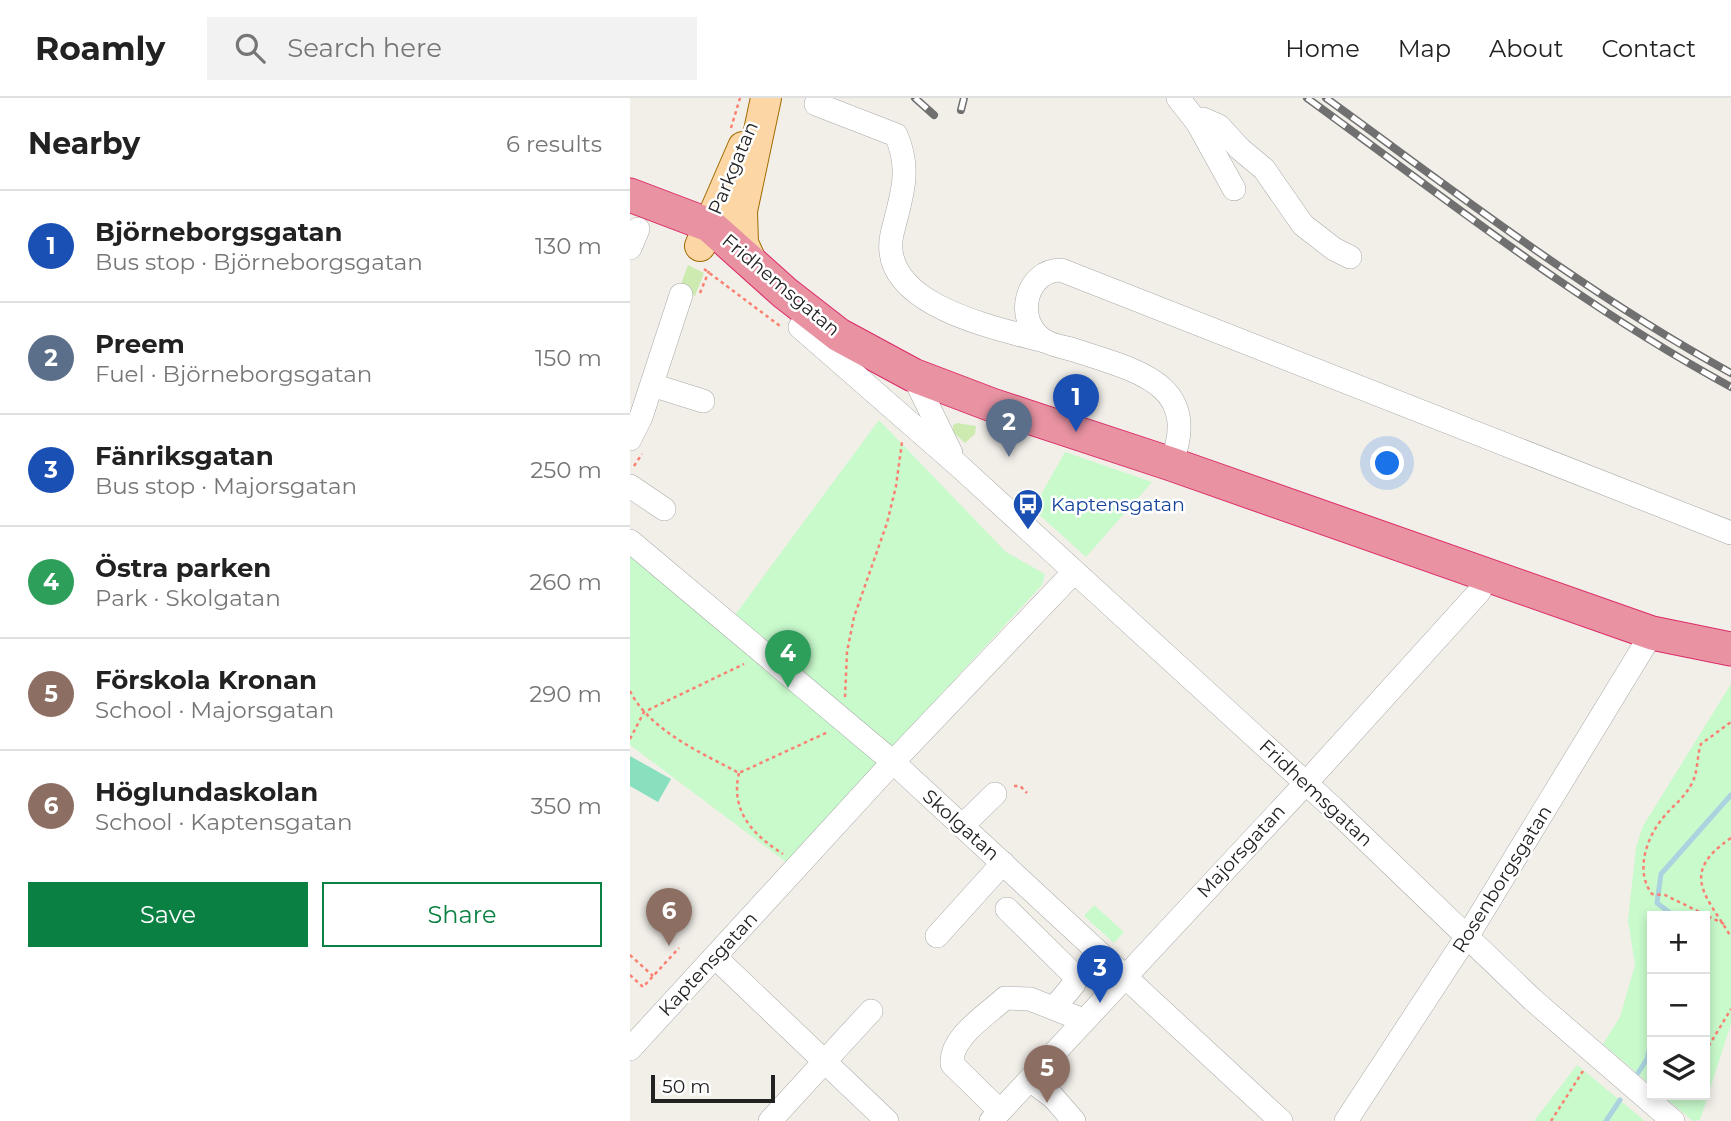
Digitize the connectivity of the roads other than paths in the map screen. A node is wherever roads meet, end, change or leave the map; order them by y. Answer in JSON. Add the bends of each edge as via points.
{"nodes":[{"id":1,"x":765,"y":98,"type":"edge"},
{"id":2,"x":1178,"y":98,"type":"edge"},
{"id":3,"x":811,"y":100,"type":"edge"},
{"id":4,"x":1197,"y":122,"type":"junction"},
{"id":5,"x":1234,"y":189,"type":"dead end"},
{"id":6,"x":630,"y":195,"type":"edge"},
{"id":7,"x":633,"y":231,"type":"edge"},
{"id":8,"x":709,"y":238,"type":"junction"},
{"id":9,"x":1350,"y":257,"type":"dead end"},
{"id":10,"x":690,"y":297,"type":"road end"},
{"id":11,"x":800,"y":327,"type":"junction"},
{"id":12,"x":1044,"y":341,"type":"junction"},
{"id":13,"x":652,"y":385,"type":"junction"},
{"id":14,"x":909,"y":385,"type":"junction"},
{"id":15,"x":703,"y":401,"type":"dead end"},
{"id":16,"x":630,"y":439,"type":"edge"},
{"id":17,"x":1171,"y":464,"type":"junction"},
{"id":18,"x":958,"y":465,"type":"junction"},
{"id":19,"x":630,"y":486,"type":"edge"},
{"id":20,"x":664,"y":509,"type":"dead end"},
{"id":21,"x":1731,"y":533,"type":"edge"},
{"id":22,"x":630,"y":541,"type":"edge"},
{"id":23,"x":1074,"y":572,"type":"junction"},
{"id":24,"x":1486,"y":577,"type":"junction"},
{"id":25,"x":1652,"y":633,"type":"junction"},
{"id":26,"x":1731,"y":649,"type":"edge"},
{"id":27,"x":893,"y":762,"type":"junction"},
{"id":28,"x":1306,"y":783,"type":"junction"},
{"id":29,"x":995,"y":794,"type":"dead end"},
{"id":30,"x":962,"y":826,"type":"junction"},
{"id":31,"x":1003,"y":863,"type":"junction"},
{"id":32,"x":1007,"y":909,"type":"dead end"},
{"id":33,"x":937,"y":936,"type":"dead end"},
{"id":34,"x":1466,"y":937,"type":"junction"},
{"id":35,"x":715,"y":957,"type":"junction"},
{"id":36,"x":1124,"y":976,"type":"junction"},
{"id":37,"x":1054,"y":1009,"type":"junction"},
{"id":38,"x":871,"y":1011,"type":"dead end"},
{"id":39,"x":1083,"y":1020,"type":"junction"},
{"id":40,"x":630,"y":1049,"type":"edge"},
{"id":41,"x":825,"y":1063,"type":"junction"},
{"id":42,"x":1030,"y":1080,"type":"junction"},
{"id":43,"x":995,"y":1116,"type":"edge"},
{"id":44,"x":770,"y":1121,"type":"edge"},
{"id":45,"x":887,"y":1121,"type":"edge"},
{"id":46,"x":1074,"y":1121,"type":"edge"},
{"id":47,"x":1281,"y":1121,"type":"edge"},
{"id":48,"x":1346,"y":1121,"type":"edge"},
{"id":49,"x":1673,"y":1121,"type":"edge"}],
"edges":[{"from":1,"to":8,"type":"main road","name":"Parkgatan"},
{"from":2,"to":4,"type":"street"},
{"from":3,"to":12,"type":"street","via":[[896,135],[905,156],[903,190],[891,239],[894,261],[908,285],[931,304]]},
{"from":4,"to":5,"type":"street"},
{"from":4,"to":9,"type":"street","via":[[1211,121],[1228,133],[1264,169],[1303,225]]},
{"from":6,"to":8,"type":"highway"},
{"from":7,"to":8,"type":"highway"},
{"from":8,"to":11,"type":"highway","name":"Fridhemsgatan"},
{"from":8,"to":14,"type":"highway","name":"Fridhemsgatan","via":[[753,265]]},
{"from":10,"to":13,"type":"street"},
{"from":11,"to":14,"type":"highway","name":"Fridhemsgatan"},
{"from":11,"to":18,"type":"street","name":"Fridhemsgatan"},
{"from":12,"to":17,"type":"street","via":[[1152,379],[1169,393],[1182,430]]},
{"from":12,"to":21,"type":"street","via":[[1029,327],[1028,295],[1035,280],[1047,270],[1061,270]]},
{"from":13,"to":15,"type":"street"},
{"from":13,"to":16,"type":"street"},
{"from":14,"to":17,"type":"highway","via":[[989,416],[1049,424]]},
{"from":14,"to":18,"type":"street","name":"Fridhemsgatan"},
{"from":17,"to":24,"type":"highway"},
{"from":18,"to":23,"type":"street","name":"Fridhemsgatan"},
{"from":19,"to":20,"type":"street"},
{"from":22,"to":27,"type":"street","name":"Skolgatan"},
{"from":23,"to":27,"type":"street","name":"Kaptensgatan"},
{"from":23,"to":28,"type":"street","name":"Fridhemsgatan"},
{"from":24,"to":25,"type":"highway"},
{"from":24,"to":28,"type":"street","name":"Majorsgatan","via":[[1479,592]]},
{"from":25,"to":26,"type":"highway"},
{"from":25,"to":34,"type":"street","name":"Rosenborgsgatan"},
{"from":27,"to":30,"type":"street","name":"Skolgatan"},
{"from":27,"to":35,"type":"street","name":"Kaptensgatan"},
{"from":28,"to":34,"type":"street","name":"Fridhemsgatan"},
{"from":28,"to":36,"type":"street","name":"Majorsgatan"},
{"from":29,"to":30,"type":"street"},
{"from":30,"to":31,"type":"street","name":"Skolgatan"},
{"from":31,"to":33,"type":"street"},
{"from":31,"to":36,"type":"street","name":"Skolgatan"},
{"from":32,"to":37,"type":"street","via":[[1075,976]]},
{"from":34,"to":48,"type":"street","name":"Rosenborgsgatan"},
{"from":34,"to":49,"type":"street","name":"Fridhemsgatan"},
{"from":35,"to":40,"type":"street","name":"Kaptensgatan"},
{"from":35,"to":41,"type":"street"},
{"from":36,"to":39,"type":"street","name":"Majorsgatan"},
{"from":36,"to":47,"type":"street","name":"Skolgatan"},
{"from":37,"to":39,"type":"street"},
{"from":37,"to":43,"type":"street","via":[[1030,999],[1004,998],[956,1043],[952,1064]]},
{"from":38,"to":41,"type":"street"},
{"from":39,"to":42,"type":"street","name":"Majorsgatan"},
{"from":41,"to":44,"type":"street"},
{"from":41,"to":45,"type":"street"},
{"from":42,"to":43,"type":"street","name":"Majorsgatan"},
{"from":42,"to":46,"type":"street"}]}
